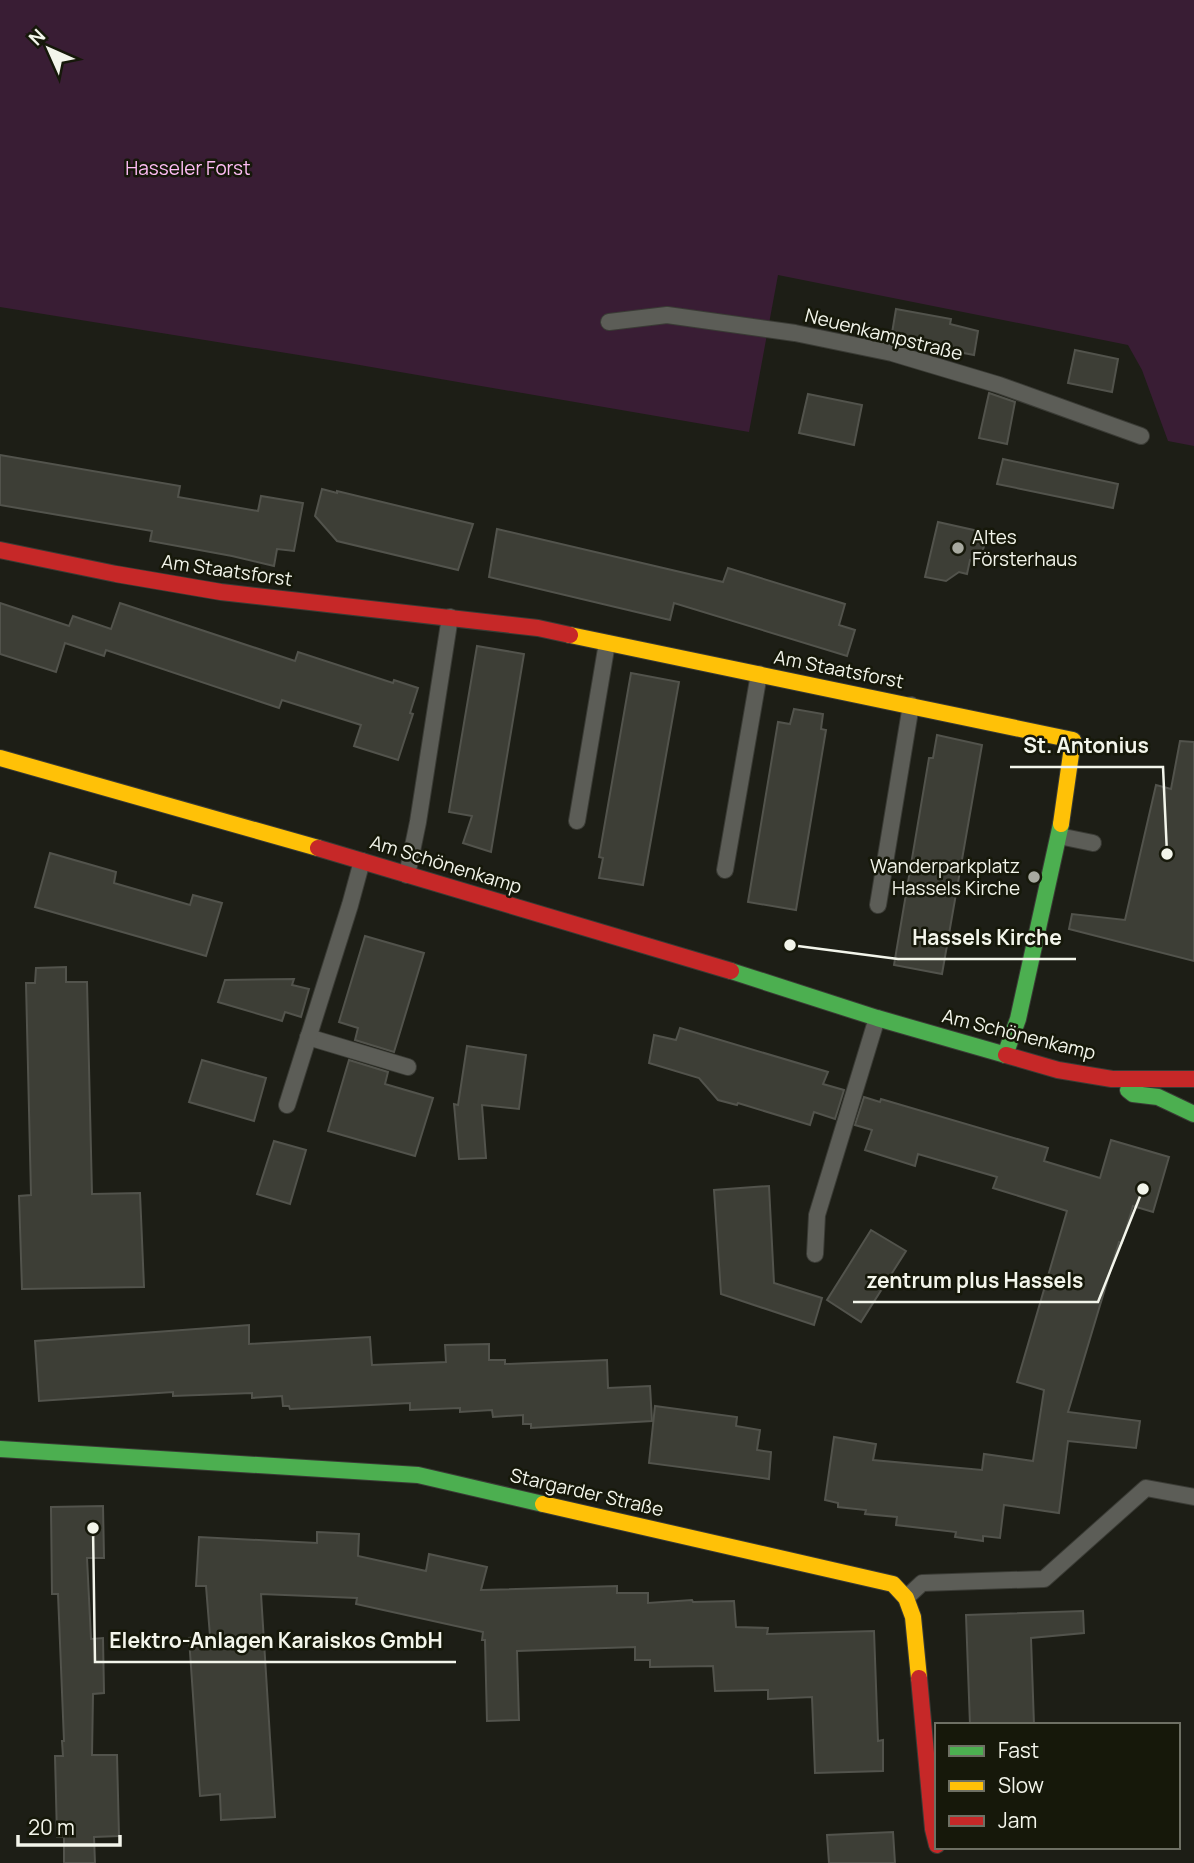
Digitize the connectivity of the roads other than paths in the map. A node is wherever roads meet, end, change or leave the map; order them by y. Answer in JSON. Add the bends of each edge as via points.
{"nodes":[{"id":1,"x":609,"y":322,"type":"dead end"},
{"id":2,"x":1141,"y":436,"type":"dead end"},
{"id":3,"x":0,"y":550,"type":"edge"},
{"id":4,"x":450,"y":617,"type":"junction"},
{"id":5,"x":607,"y":643,"type":"junction"},
{"id":6,"x":759,"y":674,"type":"junction"},
{"id":7,"x":911,"y":705,"type":"junction"},
{"id":8,"x":0,"y":758,"type":"edge"},
{"id":9,"x":577,"y":821,"type":"dead end"},
{"id":10,"x":1059,"y":836,"type":"junction"},
{"id":11,"x":1093,"y":843,"type":"dead end"},
{"id":12,"x":362,"y":861,"type":"junction"},
{"id":13,"x":725,"y":870,"type":"dead end"},
{"id":14,"x":407,"y":875,"type":"junction"},
{"id":15,"x":878,"y":905,"type":"dead end"},
{"id":16,"x":877,"y":1018,"type":"junction"},
{"id":17,"x":308,"y":1037,"type":"junction"},
{"id":18,"x":1005,"y":1055,"type":"junction"},
{"id":19,"x":408,"y":1067,"type":"dead end"},
{"id":20,"x":1112,"y":1079,"type":"junction"},
{"id":21,"x":1194,"y":1079,"type":"edge"},
{"id":22,"x":287,"y":1105,"type":"dead end"},
{"id":23,"x":1194,"y":1114,"type":"edge"},
{"id":24,"x":815,"y":1254,"type":"dead end"},
{"id":25,"x":0,"y":1449,"type":"edge"},
{"id":26,"x":1194,"y":1497,"type":"edge"},
{"id":27,"x":906,"y":1598,"type":"junction"},
{"id":28,"x":935,"y":1837,"type":"edge"}],
"edges":[{"from":1,"to":2,"type":"lane","name":"Neuenkampstraße","via":[[667,316],[795,333],[892,353]]},
{"from":3,"to":4,"type":"street","name":"Am Staatsforst","via":[[221,592]]},
{"from":4,"to":5,"type":"street","name":"Am Staatsforst","via":[[538,628]]},
{"from":4,"to":14,"type":"lane"},
{"from":5,"to":6,"type":"street","name":"Am Staatsforst"},
{"from":5,"to":9,"type":"lane"},
{"from":6,"to":7,"type":"street","name":"Am Staatsforst"},
{"from":6,"to":13,"type":"lane","name":"Am Staatsforst"},
{"from":7,"to":10,"type":"street","name":"Am Staatsforst","via":[[1073,740]]},
{"from":7,"to":15,"type":"lane","name":"Am Staatsforst"},
{"from":8,"to":12,"type":"street","name":"Am Schönenkamp"},
{"from":10,"to":11,"type":"lane"},
{"from":10,"to":18,"type":"street","via":[[1020,1010]]},
{"from":12,"to":14,"type":"street","name":"Am Schönenkamp"},
{"from":12,"to":17,"type":"lane"},
{"from":14,"to":16,"type":"street","name":"Am Schönenkamp"},
{"from":16,"to":18,"type":"street","name":"Am Schönenkamp"},
{"from":16,"to":24,"type":"lane","via":[[817,1215]]},
{"from":17,"to":19,"type":"lane"},
{"from":17,"to":22,"type":"lane"},
{"from":18,"to":20,"type":"street","name":"Am Schönenkamp"},
{"from":20,"to":21,"type":"street","name":"Am Schönenkamp"},
{"from":20,"to":23,"type":"street","via":[[1133,1094],[1158,1097]]},
{"from":25,"to":27,"type":"street","name":"Stargarder Straße","via":[[418,1475],[893,1584]]},
{"from":26,"to":27,"type":"lane","via":[[1146,1488],[1044,1579],[922,1583]]},
{"from":27,"to":28,"type":"street","via":[[913,1617]]}]}
